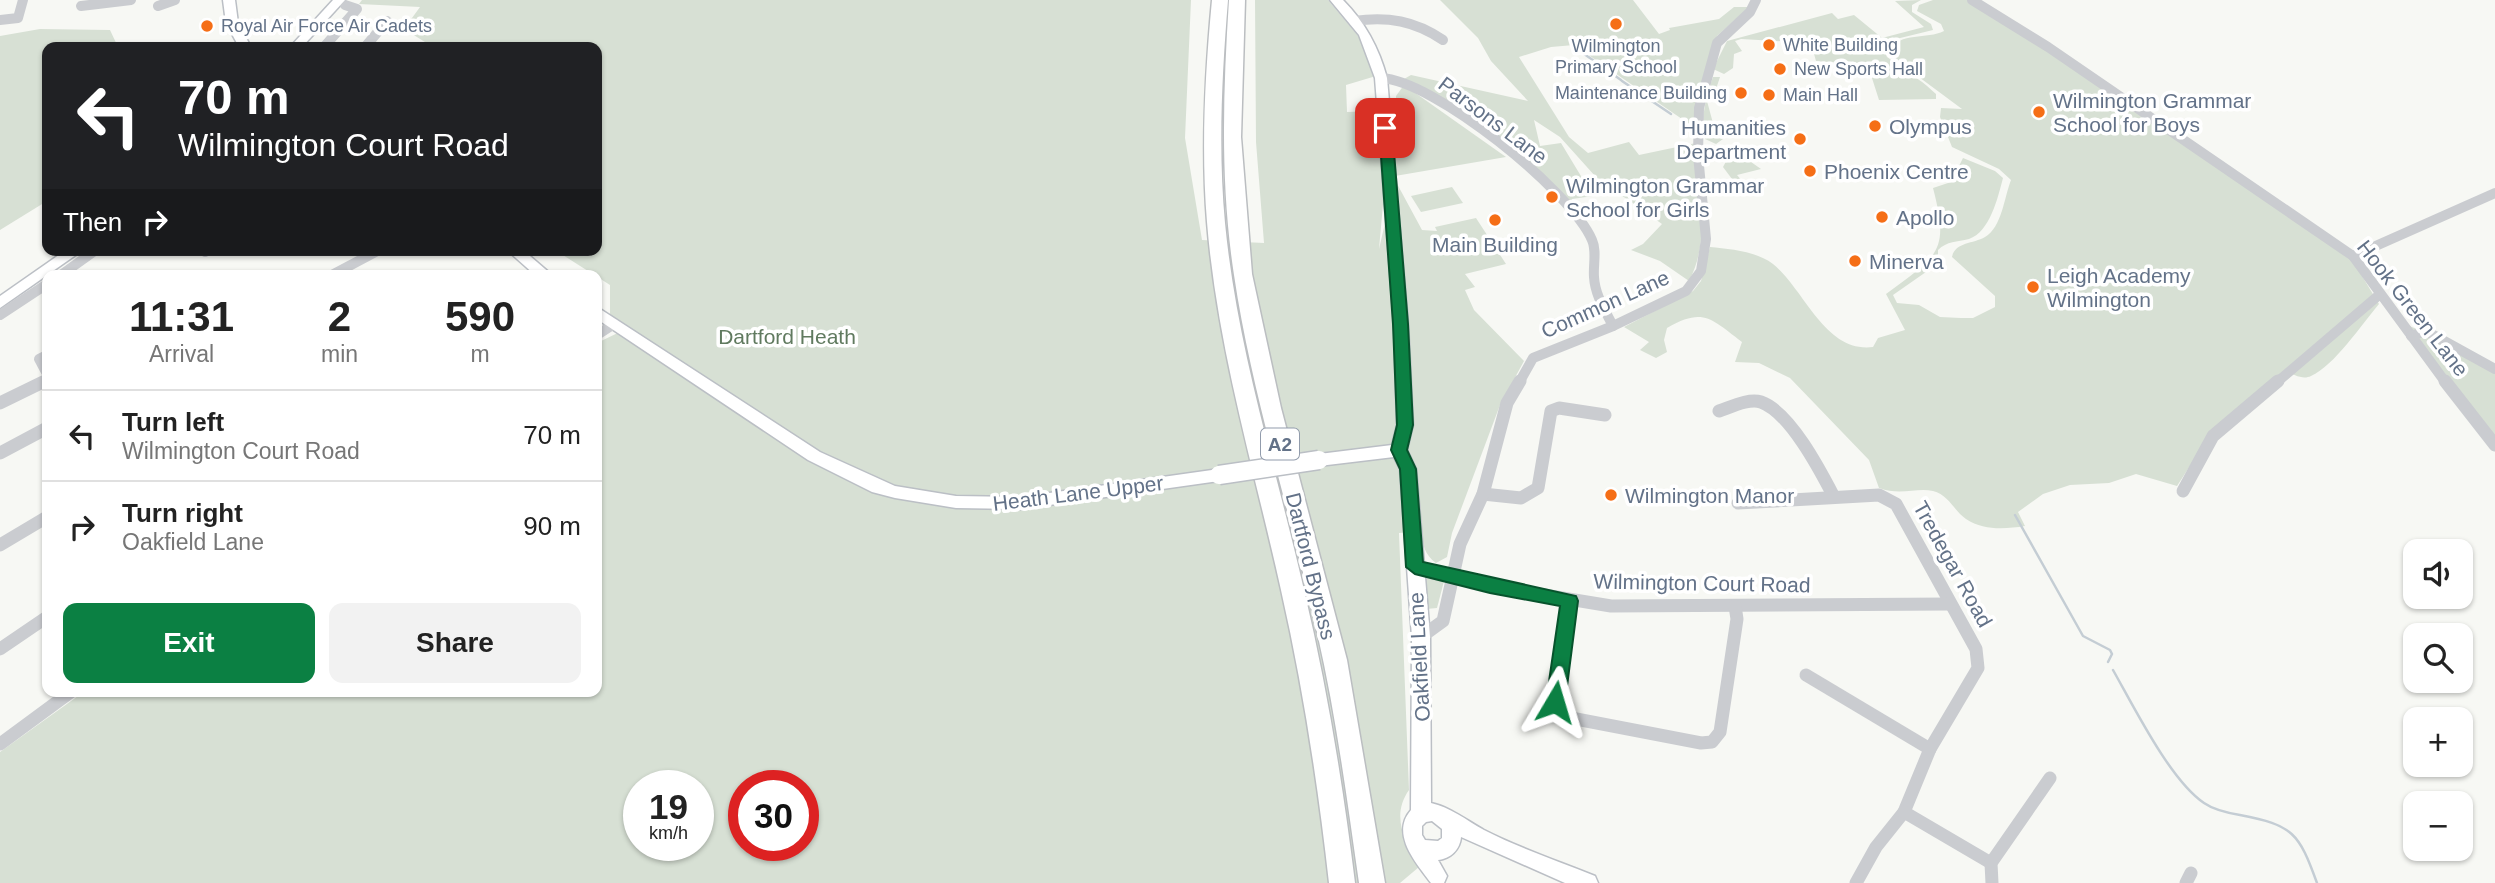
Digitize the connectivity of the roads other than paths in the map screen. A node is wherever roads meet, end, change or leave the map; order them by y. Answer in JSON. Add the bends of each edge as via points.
{"nodes":[{"id":1,"x":23,"y":0,"type":"edge"},
{"id":2,"x":131,"y":0,"type":"edge"},
{"id":3,"x":175,"y":0,"type":"edge"},
{"id":4,"x":229,"y":0,"type":"edge"},
{"id":5,"x":1220,"y":0,"type":"edge"},
{"id":6,"x":1237,"y":0,"type":"edge"},
{"id":7,"x":1336,"y":0,"type":"edge"},
{"id":8,"x":1756,"y":0,"type":"edge"},
{"id":9,"x":1972,"y":0,"type":"edge"},
{"id":10,"x":343,"y":2,"type":"edge"},
{"id":11,"x":88,"y":4,"type":"edge"},
{"id":12,"x":158,"y":6,"type":"dead end"},
{"id":13,"x":0,"y":20,"type":"edge"},
{"id":14,"x":387,"y":21,"type":"dead end"},
{"id":15,"x":1354,"y":21,"type":"junction"},
{"id":16,"x":1443,"y":40,"type":"dead end"},
{"id":17,"x":242,"y":42,"type":"edge"},
{"id":18,"x":301,"y":42,"type":"edge"},
{"id":19,"x":314,"y":42,"type":"edge"},
{"id":20,"x":328,"y":42,"type":"edge"},
{"id":21,"x":369,"y":42,"type":"edge"},
{"id":22,"x":1381,"y":78,"type":"junction"},
{"id":23,"x":2495,"y":193,"type":"edge"},
{"id":24,"x":54,"y":256,"type":"edge"},
{"id":25,"x":67,"y":256,"type":"edge"},
{"id":26,"x":88,"y":256,"type":"edge"},
{"id":27,"x":368,"y":256,"type":"edge"},
{"id":28,"x":521,"y":256,"type":"edge"},
{"id":29,"x":2353,"y":256,"type":"junction"},
{"id":30,"x":47,"y":270,"type":"edge"},
{"id":31,"x":68,"y":270,"type":"edge"},
{"id":32,"x":341,"y":270,"type":"edge"},
{"id":33,"x":539,"y":270,"type":"edge"},
{"id":34,"x":42,"y":274,"type":"edge"},
{"id":35,"x":42,"y":287,"type":"edge"},
{"id":36,"x":0,"y":292,"type":"edge"},
{"id":37,"x":2379,"y":295,"type":"junction"},
{"id":38,"x":0,"y":303,"type":"edge"},
{"id":39,"x":2392,"y":312,"type":"junction"},
{"id":40,"x":0,"y":315,"type":"edge"},
{"id":41,"x":602,"y":316,"type":"edge"},
{"id":42,"x":614,"y":324,"type":"junction"},
{"id":43,"x":1613,"y":326,"type":"junction"},
{"id":44,"x":2426,"y":331,"type":"junction"},
{"id":45,"x":602,"y":332,"type":"edge"},
{"id":46,"x":2410,"y":336,"type":"junction"},
{"id":47,"x":2495,"y":369,"type":"edge"},
{"id":48,"x":42,"y":382,"type":"edge"},
{"id":49,"x":0,"y":403,"type":"edge"},
{"id":50,"x":1718,"y":411,"type":"dead end"},
{"id":51,"x":1605,"y":415,"type":"dead end"},
{"id":52,"x":42,"y":431,"type":"edge"},
{"id":53,"x":2495,"y":445,"type":"edge"},
{"id":54,"x":1399,"y":450,"type":"junction"},
{"id":55,"x":0,"y":453,"type":"edge"},
{"id":56,"x":2183,"y":491,"type":"dead end"},
{"id":57,"x":1483,"y":494,"type":"junction"},
{"id":58,"x":1834,"y":497,"type":"junction"},
{"id":59,"x":1738,"y":503,"type":"dead end"},
{"id":60,"x":42,"y":520,"type":"edge"},
{"id":61,"x":0,"y":545,"type":"edge"},
{"id":62,"x":1415,"y":567,"type":"junction"},
{"id":63,"x":1453,"y":577,"type":"junction"},
{"id":64,"x":1569,"y":601,"type":"junction"},
{"id":65,"x":1950,"y":604,"type":"junction"},
{"id":66,"x":1735,"y":606,"type":"junction"},
{"id":67,"x":42,"y":620,"type":"edge"},
{"id":68,"x":1421,"y":638,"type":"junction"},
{"id":69,"x":0,"y":649,"type":"edge"},
{"id":70,"x":1806,"y":675,"type":"dead end"},
{"id":71,"x":64,"y":697,"type":"edge"},
{"id":72,"x":0,"y":744,"type":"edge"},
{"id":73,"x":1930,"y":749,"type":"junction"},
{"id":74,"x":2050,"y":778,"type":"dead end"},
{"id":75,"x":1905,"y":811,"type":"junction"},
{"id":76,"x":1438,"y":832,"type":"junction"},
{"id":77,"x":1991,"y":863,"type":"junction"},
{"id":78,"x":1438,"y":880,"type":"edge"},
{"id":79,"x":1342,"y":883,"type":"edge"},
{"id":80,"x":1372,"y":883,"type":"edge"},
{"id":81,"x":1588,"y":883,"type":"edge"},
{"id":82,"x":1856,"y":883,"type":"edge"},
{"id":83,"x":1992,"y":883,"type":"edge"}],
"edges":[{"from":1,"to":13,"type":"street","via":[[18,18]]},
{"from":2,"to":11,"type":"street"},
{"from":3,"to":12,"type":"street"},
{"from":4,"to":17,"type":"street","via":[[232,23]]},
{"from":5,"to":79,"type":"highway","name":"Dartford Bypass","number":"A2","via":[[1212,137],[1223,283],[1244,393],[1303,636]]},
{"from":6,"to":80,"type":"highway","name":"Dartford Bypass","number":"A2","via":[[1231,129],[1243,272],[1275,425],[1328,630]]},
{"from":7,"to":15,"type":"street","name":"Oakfield Lane"},
{"from":8,"to":43,"type":"street","name":"Common Lane","via":[[1750,12],[1717,43],[1699,108],[1698,155],[1706,239],[1700,271],[1686,291]]},
{"from":9,"to":29,"type":"street","name":"Hook Green Lane"},
{"from":10,"to":18,"type":"street"},
{"from":10,"to":19,"type":"street"},
{"from":10,"to":20,"type":"street","via":[[357,9]]},
{"from":14,"to":21,"type":"street"},
{"from":15,"to":16,"type":"street","via":[[1392,17],[1427,28]]},
{"from":15,"to":22,"type":"street","name":"Oakfield Lane","via":[[1375,51]]},
{"from":22,"to":43,"type":"street","name":"Parsons Lane","via":[[1403,81],[1430,94],[1527,167],[1573,210],[1592,239],[1598,298]]},
{"from":22,"to":54,"type":"street","name":"Oakfield Lane","via":[[1401,324],[1405,425]]},
{"from":23,"to":29,"type":"street"},
{"from":24,"to":36,"type":"main road"},
{"from":25,"to":30,"type":"street"},
{"from":26,"to":31,"type":"street"},
{"from":27,"to":32,"type":"street"},
{"from":28,"to":33,"type":"street"},
{"from":29,"to":37,"type":"street","name":"Hook Green Lane"},
{"from":34,"to":38,"type":"street"},
{"from":35,"to":40,"type":"street"},
{"from":37,"to":39,"type":"street","name":"Hook Green Lane"},
{"from":37,"to":56,"type":"street","via":[[2213,436]]},
{"from":39,"to":44,"type":"street"},
{"from":39,"to":46,"type":"street","name":"Hook Green Lane"},
{"from":41,"to":42,"type":"street","name":"Heath Lane Upper"},
{"from":42,"to":45,"type":"street"},
{"from":42,"to":54,"type":"street","name":"Heath Lane Upper","bridge":true,"via":[[814,456],[878,487],[956,502],[1021,503]]},
{"from":43,"to":57,"type":"street","name":"Common Lane","via":[[1533,358],[1507,403]]},
{"from":44,"to":46,"type":"street"},
{"from":44,"to":47,"type":"street"},
{"from":46,"to":53,"type":"street","name":"Hook Green Lane"},
{"from":48,"to":49,"type":"street"},
{"from":50,"to":58,"type":"street","via":[[1757,401],[1771,407],[1816,461]]},
{"from":51,"to":57,"type":"street","via":[[1559,408],[1550,411],[1533,496]]},
{"from":52,"to":55,"type":"street"},
{"from":54,"to":62,"type":"street","name":"Oakfield Lane","via":[[1408,469]]},
{"from":57,"to":63,"type":"street","name":"Common Lane","via":[[1460,544]]},
{"from":58,"to":59,"type":"street","name":"Tredegar Road"},
{"from":58,"to":65,"type":"street","name":"Tredegar Road","via":[[1879,495],[1896,504]]},
{"from":60,"to":61,"type":"street"},
{"from":62,"to":63,"type":"street","name":"Wilmington Court Road"},
{"from":62,"to":68,"type":"street","name":"Oakfield Lane"},
{"from":63,"to":64,"type":"street","name":"Wilmington Court Road"},
{"from":63,"to":68,"type":"street","name":"Common Lane","via":[[1443,621]]},
{"from":64,"to":66,"type":"street","name":"Wilmington Court Road","via":[[1611,606]]},
{"from":64,"to":66,"type":"street","via":[[1555,696],[1560,711],[1581,720],[1708,744],[1720,732],[1737,619]]},
{"from":65,"to":66,"type":"street","name":"Wilmington Court Road"},
{"from":65,"to":73,"type":"street","name":"Tredegar Road","via":[[1976,649],[1978,668]]},
{"from":67,"to":69,"type":"street"},
{"from":68,"to":76,"type":"street","name":"Oakfield Lane","via":[[1423,787]]},
{"from":70,"to":73,"type":"street"},
{"from":71,"to":72,"type":"street"},
{"from":73,"to":75,"type":"street","name":"Tredegar Road"},
{"from":74,"to":77,"type":"street"},
{"from":75,"to":77,"type":"street"},
{"from":75,"to":82,"type":"street","name":"Tredegar Road","via":[[1876,847]]},
{"from":76,"to":78,"type":"street","name":"Oakfield Lane"},
{"from":76,"to":81,"type":"street","via":[[1478,837]]},
{"from":77,"to":83,"type":"street"}]}
